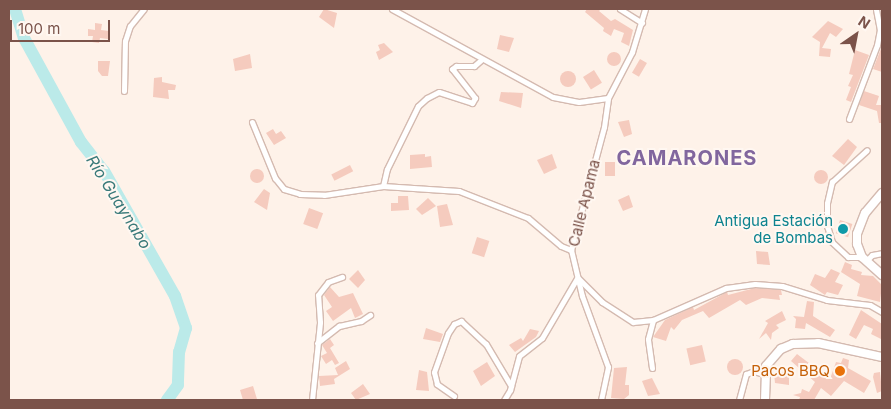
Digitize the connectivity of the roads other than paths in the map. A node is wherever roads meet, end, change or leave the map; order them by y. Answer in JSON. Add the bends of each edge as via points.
{"nodes":[{"id":1,"x":144,"y":9,"type":"edge"},
{"id":2,"x":392,"y":9,"type":"edge"},
{"id":3,"x":620,"y":9,"type":"edge"},
{"id":4,"x":645,"y":9,"type":"edge"},
{"id":5,"x":876,"y":9,"type":"edge"},
{"id":6,"x":642,"y":23,"type":"junction"},
{"id":7,"x":481,"y":60,"type":"junction"},
{"id":8,"x":124,"y":91,"type":"dead end"},
{"id":9,"x":608,"y":98,"type":"junction"},
{"id":10,"x":849,"y":119,"type":"dead end"},
{"id":11,"x":252,"y":122,"type":"dead end"},
{"id":12,"x":867,"y":150,"type":"dead end"},
{"id":13,"x":383,"y":186,"type":"junction"},
{"id":14,"x":882,"y":193,"type":"edge"},
{"id":15,"x":571,"y":250,"type":"junction"},
{"id":16,"x":882,"y":253,"type":"edge"},
{"id":17,"x":864,"y":259,"type":"junction"},
{"id":18,"x":882,"y":276,"type":"edge"},
{"id":19,"x":342,"y":277,"type":"dead end"},
{"id":20,"x":578,"y":278,"type":"junction"},
{"id":21,"x":882,"y":312,"type":"edge"},
{"id":22,"x":370,"y":314,"type":"dead end"},
{"id":23,"x":653,"y":320,"type":"junction"},
{"id":24,"x":316,"y":343,"type":"junction"},
{"id":25,"x":882,"y":357,"type":"edge"},
{"id":26,"x":652,"y":368,"type":"dead end"},
{"id":27,"x":764,"y":374,"type":"junction"},
{"id":28,"x":511,"y":386,"type":"junction"},
{"id":29,"x":454,"y":396,"type":"dead end"},
{"id":30,"x":312,"y":400,"type":"edge"},
{"id":31,"x":504,"y":400,"type":"edge"},
{"id":32,"x":601,"y":400,"type":"edge"},
{"id":33,"x":739,"y":400,"type":"edge"},
{"id":34,"x":765,"y":400,"type":"edge"}],
"edges":[{"from":1,"to":8,"type":"street","via":[[130,26],[125,41]]},
{"from":2,"to":7,"type":"street"},
{"from":3,"to":6,"type":"street"},
{"from":4,"to":6,"type":"street","name":"Calle Apama"},
{"from":5,"to":10,"type":"street","via":[[880,30],[877,45]]},
{"from":6,"to":9,"type":"street","name":"Calle Apama","via":[[632,52]]},
{"from":7,"to":9,"type":"street","via":[[553,97],[579,102]]},
{"from":7,"to":13,"type":"street","via":[[474,66],[452,69],[475,98],[472,103],[439,92],[418,106],[387,169]]},
{"from":9,"to":15,"type":"street","name":"Calle Apama","via":[[604,127]]},
{"from":11,"to":13,"type":"street","via":[[275,178],[284,189],[300,194],[324,195]]},
{"from":12,"to":17,"type":"street","via":[[832,182],[827,203],[827,226],[832,242],[848,257]]},
{"from":13,"to":15,"type":"street","via":[[459,191],[483,199],[528,218],[561,246]]},
{"from":14,"to":17,"type":"street","via":[[865,213],[857,234]]},
{"from":15,"to":20,"type":"street","name":"Calle Apama"},
{"from":16,"to":17,"type":"street"},
{"from":17,"to":18,"type":"street"},
{"from":19,"to":24,"type":"street","via":[[328,282],[318,295],[320,322]]},
{"from":20,"to":23,"type":"street","via":[[602,302],[632,322]]},
{"from":20,"to":28,"type":"street","via":[[542,338],[519,356]]},
{"from":20,"to":32,"type":"street","name":"Calle Apama","via":[[608,367]]},
{"from":21,"to":23,"type":"street","via":[[870,305],[827,300],[789,287],[755,284],[726,288]]},
{"from":22,"to":24,"type":"street","via":[[361,321],[339,326]]},
{"from":23,"to":26,"type":"street","via":[[648,339]]},
{"from":24,"to":30,"type":"street"},
{"from":25,"to":27,"type":"street","via":[[818,343],[793,344],[772,356]]},
{"from":27,"to":33,"type":"street","via":[[754,370],[746,374]]},
{"from":27,"to":34,"type":"street"},
{"from":28,"to":29,"type":"street","via":[[486,344],[461,320],[448,333],[434,372],[437,384]]},
{"from":28,"to":31,"type":"street"}]}
